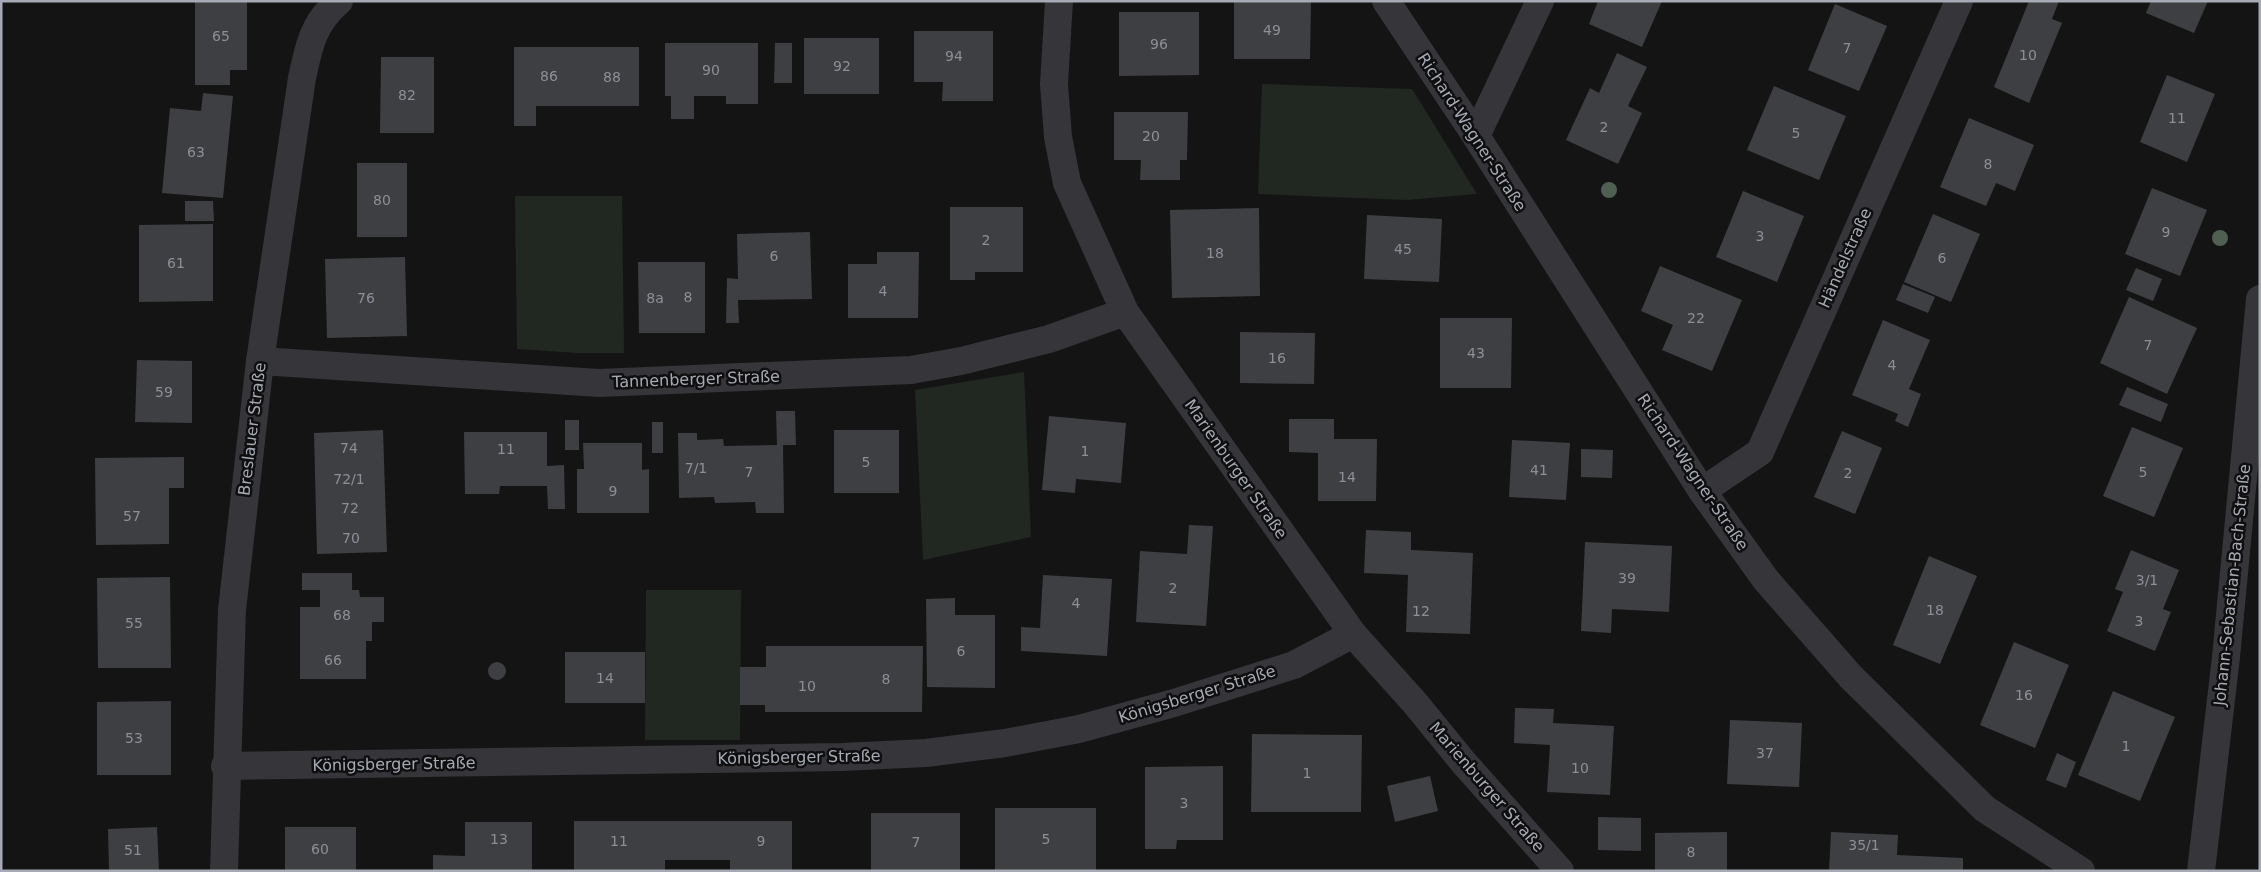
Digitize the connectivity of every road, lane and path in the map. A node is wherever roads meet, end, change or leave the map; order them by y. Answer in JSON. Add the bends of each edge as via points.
{"nodes":[{"id":1,"x":339,"y":1,"type":"edge"},
{"id":2,"x":1059,"y":1,"type":"edge"},
{"id":3,"x":1386,"y":1,"type":"edge"},
{"id":4,"x":1540,"y":1,"type":"edge"},
{"id":5,"x":1959,"y":1,"type":"edge"},
{"id":6,"x":1476,"y":136,"type":"junction"},
{"id":7,"x":2260,"y":299,"type":"edge"},
{"id":8,"x":1125,"y":312,"type":"junction"},
{"id":9,"x":260,"y":361,"type":"junction"},
{"id":10,"x":1702,"y":491,"type":"junction"},
{"id":11,"x":1353,"y":634,"type":"junction"},
{"id":12,"x":226,"y":766,"type":"junction"},
{"id":13,"x":224,"y":871,"type":"edge"},
{"id":14,"x":1560,"y":871,"type":"edge"},
{"id":15,"x":2081,"y":871,"type":"edge"},
{"id":16,"x":2201,"y":871,"type":"edge"}],
"edges":[{"from":1,"to":9,"type":"street","name":"Breslauer Straße","via":[[325,13],[312,36],[302,78]]},
{"from":2,"to":8,"type":"street","name":"Marienburger Straße","via":[[1054,84],[1058,137],[1067,183]]},
{"from":3,"to":6,"type":"street","name":"Richard-Wagner-Straße"},
{"from":4,"to":6,"type":"street"},
{"from":5,"to":10,"type":"street","name":"Händelstraße","via":[[1760,452]]},
{"from":6,"to":10,"type":"street","name":"Richard-Wagner-Straße"},
{"from":7,"to":16,"type":"street","name":"Johann-Sebastian-Bach-Straße","via":[[2226,657]]},
{"from":8,"to":9,"type":"street","name":"Tannenberger Straße","via":[[1049,339],[911,370],[599,383]]},
{"from":8,"to":11,"type":"street","name":"Marienburger Straße"},
{"from":9,"to":12,"type":"street","name":"Breslauer Straße","via":[[232,610]]},
{"from":10,"to":15,"type":"street","name":"Richard-Wagner-Straße","via":[[1766,580],[1851,677],[1985,809]]},
{"from":11,"to":12,"type":"street","name":"Königsberger Straße","via":[[1294,665],[1174,703],[1005,743],[926,753]]},
{"from":11,"to":14,"type":"street","name":"Marienburger Straße"},
{"from":12,"to":13,"type":"street","name":"Breslauer Straße"}]}
